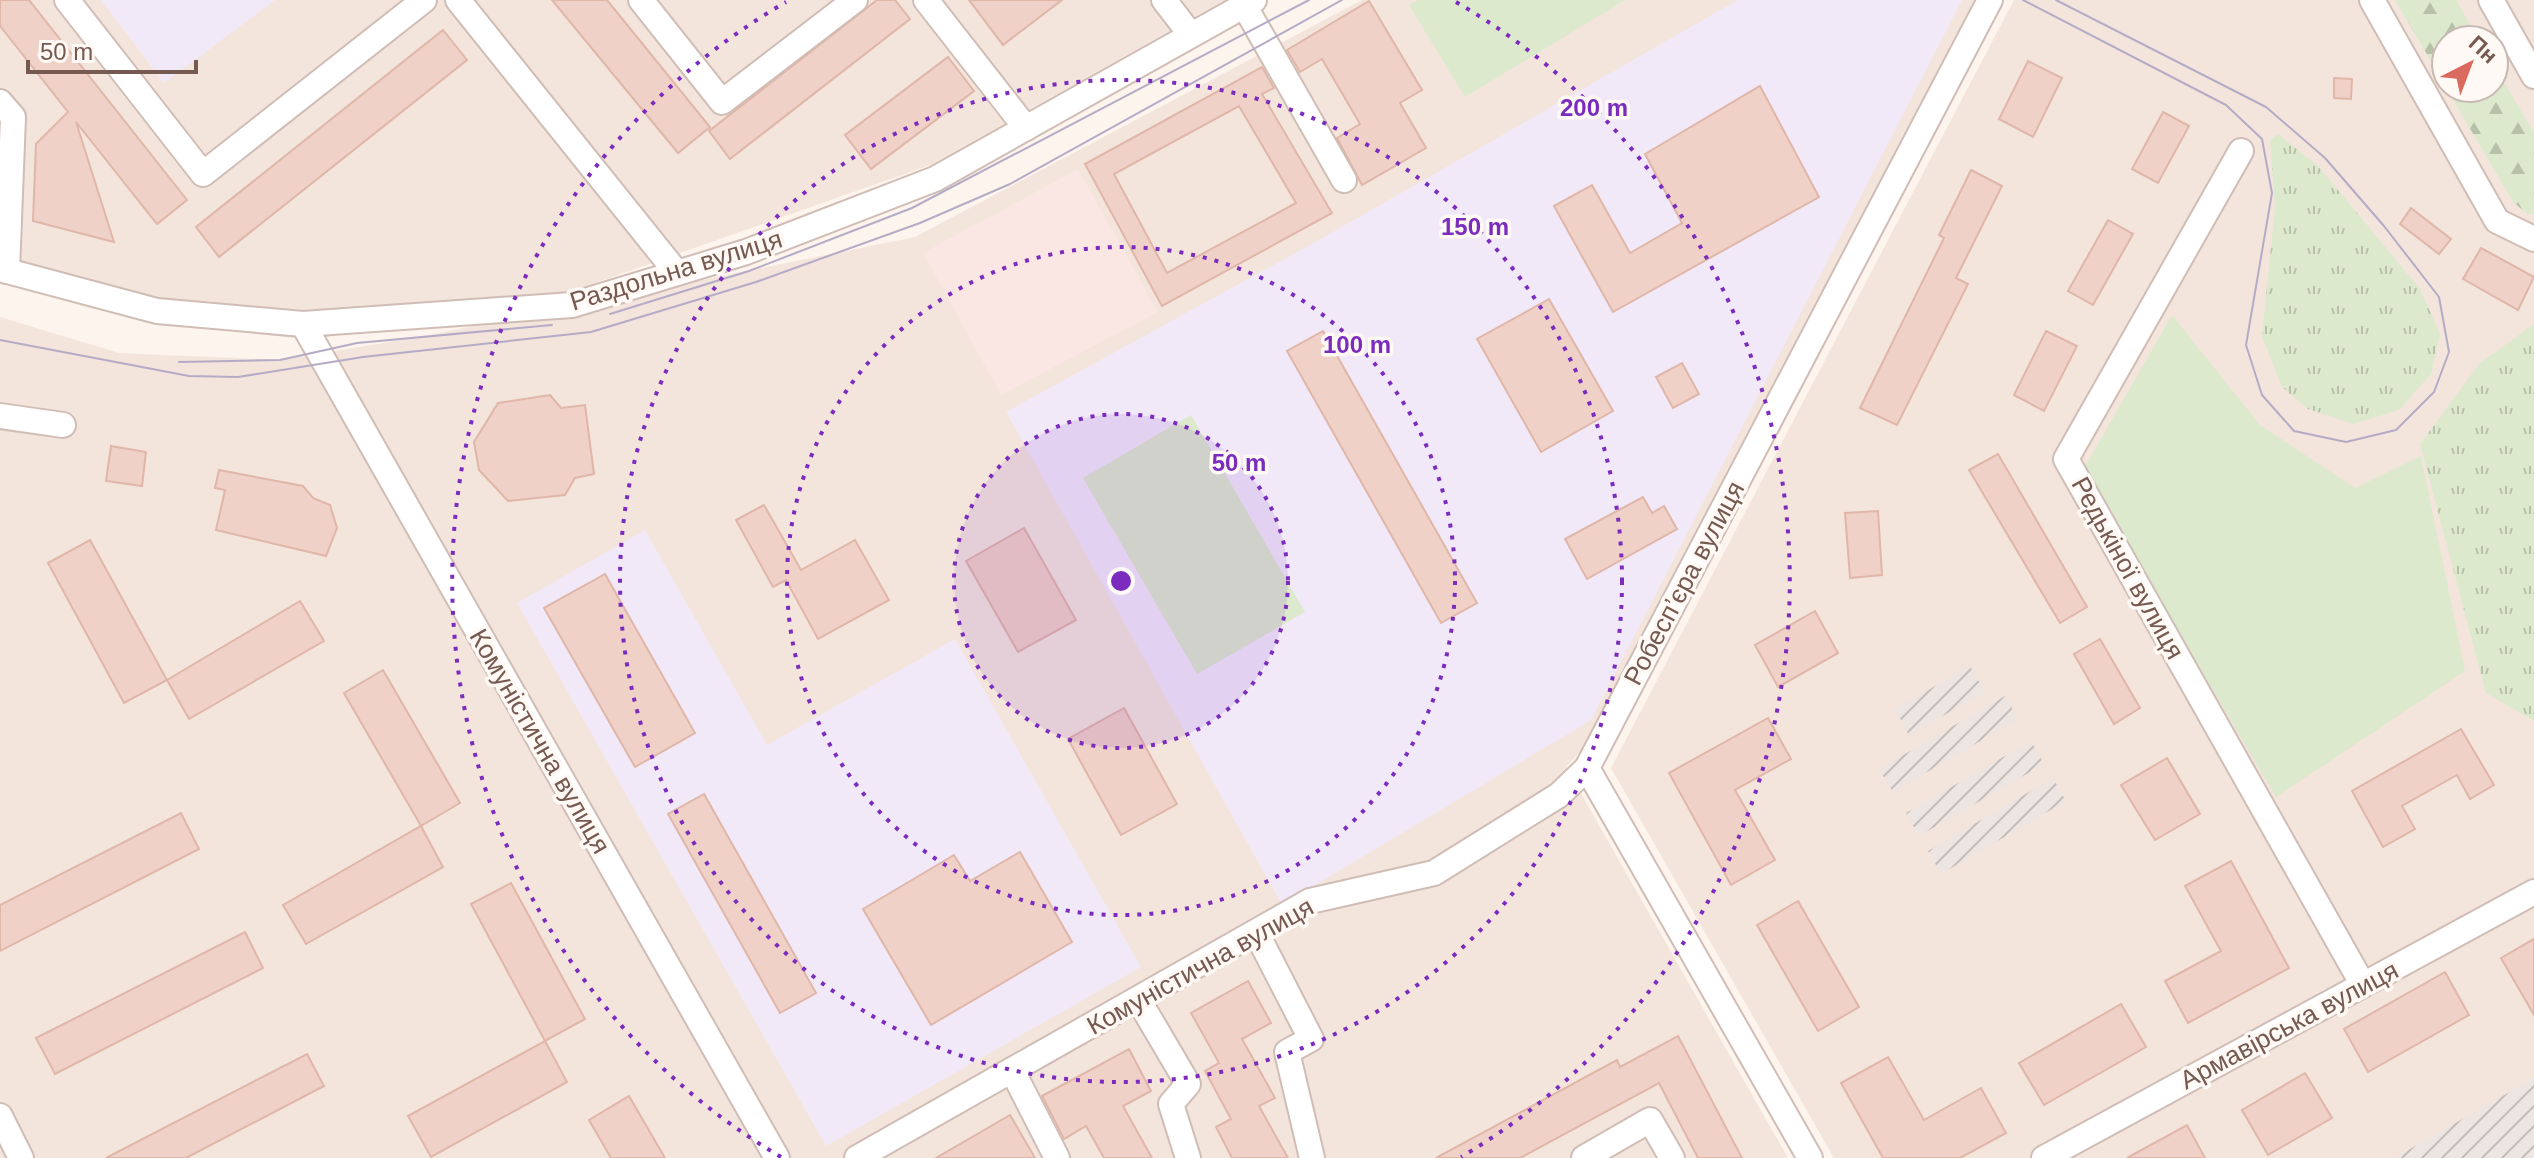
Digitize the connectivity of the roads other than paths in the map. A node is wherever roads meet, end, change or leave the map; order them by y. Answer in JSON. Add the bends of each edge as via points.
{"nodes":[{"id":1,"x":67,"y":0,"type":"edge"},
{"id":2,"x":424,"y":0,"type":"edge"},
{"id":3,"x":458,"y":0,"type":"edge"},
{"id":4,"x":641,"y":0,"type":"edge"},
{"id":5,"x":855,"y":0,"type":"edge"},
{"id":6,"x":926,"y":0,"type":"edge"},
{"id":7,"x":1164,"y":0,"type":"edge"},
{"id":8,"x":1990,"y":0,"type":"edge"},
{"id":9,"x":2372,"y":0,"type":"edge"},
{"id":10,"x":2491,"y":0,"type":"edge"},
{"id":11,"x":1249,"y":3,"type":"edge"},
{"id":12,"x":1191,"y":35,"type":"junction"},
{"id":13,"x":2534,"y":76,"type":"edge"},
{"id":14,"x":0,"y":102,"type":"edge"},
{"id":15,"x":1026,"y":128,"type":"junction"},
{"id":16,"x":2241,"y":151,"type":"dead end"},
{"id":17,"x":1344,"y":180,"type":"dead end"},
{"id":18,"x":2497,"y":221,"type":"junction"},
{"id":19,"x":2534,"y":227,"type":"edge"},
{"id":20,"x":2534,"y":239,"type":"edge"},
{"id":21,"x":4,"y":270,"type":"edge"},
{"id":22,"x":677,"y":273,"type":"junction"},
{"id":23,"x":303,"y":324,"type":"junction"},
{"id":24,"x":0,"y":416,"type":"edge"},
{"id":25,"x":63,"y":425,"type":"dead end"},
{"id":26,"x":1587,"y":768,"type":"junction"},
{"id":27,"x":2534,"y":892,"type":"edge"},
{"id":28,"x":1256,"y":932,"type":"junction"},
{"id":29,"x":2363,"y":985,"type":"junction"},
{"id":30,"x":1138,"y":999,"type":"junction"},
{"id":31,"x":1012,"y":1070,"type":"junction"},
{"id":32,"x":0,"y":1116,"type":"edge"},
{"id":33,"x":21,"y":1158,"type":"edge"},
{"id":34,"x":777,"y":1158,"type":"edge"},
{"id":35,"x":857,"y":1158,"type":"edge"},
{"id":36,"x":1057,"y":1158,"type":"edge"},
{"id":37,"x":1188,"y":1158,"type":"edge"},
{"id":38,"x":1312,"y":1158,"type":"edge"},
{"id":39,"x":1584,"y":1158,"type":"edge"},
{"id":40,"x":1672,"y":1158,"type":"edge"},
{"id":41,"x":1810,"y":1158,"type":"edge"},
{"id":42,"x":2044,"y":1158,"type":"edge"}],
"edges":[{"from":1,"to":2,"type":"street","via":[[203,174]]},
{"from":3,"to":22,"type":"street"},
{"from":4,"to":5,"type":"street","via":[[722,102]]},
{"from":6,"to":15,"type":"street"},
{"from":7,"to":12,"type":"street"},
{"from":8,"to":26,"type":"street","name":"Робесп’єра вулиця"},
{"from":9,"to":18,"type":"street"},
{"from":10,"to":13,"type":"street"},
{"from":11,"to":12,"type":"street","name":"Раздольна вулиця"},
{"from":11,"to":17,"type":"street"},
{"from":12,"to":15,"type":"street","name":"Раздольна вулиця"},
{"from":14,"to":21,"type":"street","via":[[13,117]]},
{"from":15,"to":22,"type":"street","name":"Раздольна вулиця","via":[[935,179]]},
{"from":16,"to":29,"type":"street","name":"Редькіної вулиця","via":[[2066,459]]},
{"from":18,"to":19,"type":"street"},
{"from":18,"to":20,"type":"street"},
{"from":21,"to":23,"type":"street","name":"Раздольна вулиця","via":[[157,311]]},
{"from":22,"to":23,"type":"street","name":"Раздольна вулиця","via":[[572,305]]},
{"from":23,"to":34,"type":"street","name":"Комуністична вулиця"},
{"from":24,"to":25,"type":"street"},
{"from":26,"to":28,"type":"street","name":"Комуністична вулиця","via":[[1559,795],[1425,877],[1310,901]]},
{"from":26,"to":41,"type":"street"},
{"from":27,"to":29,"type":"street","name":"Армавірська вулиця"},
{"from":28,"to":30,"type":"street","name":"Комуністична вулиця"},
{"from":28,"to":38,"type":"street","via":[[1311,1039],[1287,1052]]},
{"from":29,"to":42,"type":"street","name":"Армавірська вулиця"},
{"from":30,"to":31,"type":"street","name":"Комуністична вулиця"},
{"from":30,"to":37,"type":"street","via":[[1188,1084],[1171,1104]]},
{"from":31,"to":35,"type":"street","name":"Комуністична вулиця"},
{"from":31,"to":36,"type":"street"},
{"from":32,"to":33,"type":"street"},
{"from":39,"to":40,"type":"street","via":[[1650,1120]]}]}
